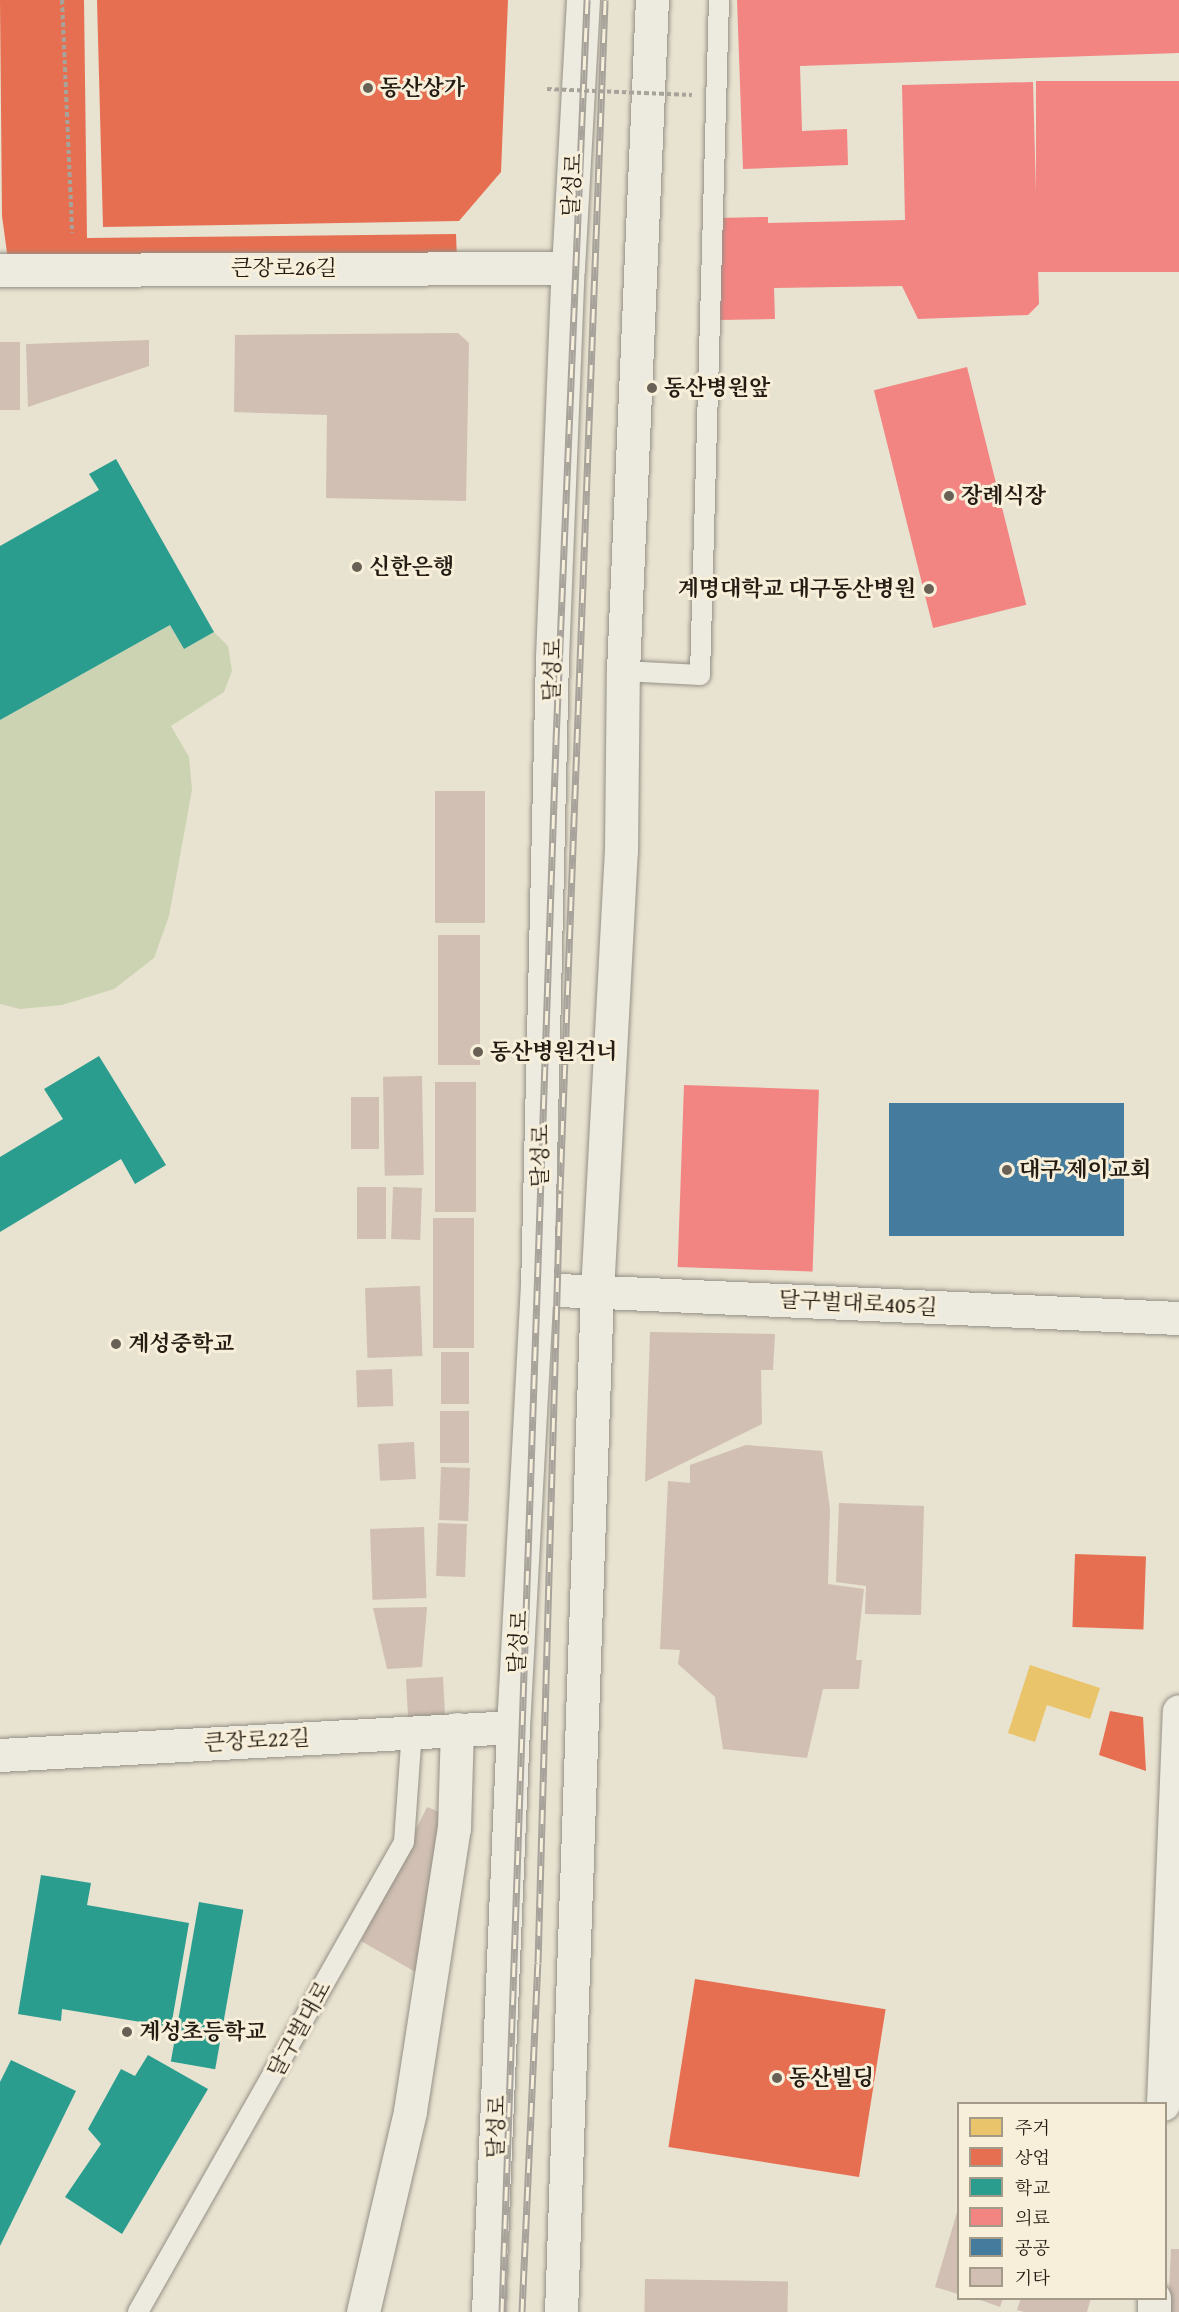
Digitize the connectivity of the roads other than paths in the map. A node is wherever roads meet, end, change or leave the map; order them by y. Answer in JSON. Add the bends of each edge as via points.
{"nodes":[{"id":1,"x":583,"y":0,"type":"edge"},
{"id":2,"x":652,"y":0,"type":"edge"},
{"id":3,"x":718,"y":0,"type":"edge"},
{"id":4,"x":568,"y":268,"type":"junction"},
{"id":5,"x":0,"y":270,"type":"edge"},
{"id":6,"x":623,"y":671,"type":"junction"},
{"id":7,"x":537,"y":1289,"type":"junction"},
{"id":8,"x":597,"y":1292,"type":"junction"},
{"id":9,"x":1179,"y":1318,"type":"edge"},
{"id":10,"x":1179,"y":1711,"type":"edge"},
{"id":11,"x":513,"y":1727,"type":"junction"},
{"id":12,"x":457,"y":1729,"type":"junction"},
{"id":13,"x":412,"y":1731,"type":"junction"},
{"id":14,"x":0,"y":1755,"type":"edge"},
{"id":15,"x":1163,"y":2102,"type":"edge"},
{"id":16,"x":138,"y":2312,"type":"edge"},
{"id":17,"x":363,"y":2312,"type":"edge"},
{"id":18,"x":488,"y":2312,"type":"edge"},
{"id":19,"x":561,"y":2312,"type":"edge"}],
"edges":[{"from":1,"to":4,"type":"main road","name":"달성로"},
{"from":2,"to":6,"type":"main road"},
{"from":3,"to":6,"type":"lane","via":[[700,675]]},
{"from":4,"to":5,"type":"main road","name":"큰장로26길"},
{"from":4,"to":7,"type":"main road","name":"달성로","via":[[552,658]]},
{"from":6,"to":8,"type":"main road","via":[[621,851]]},
{"from":7,"to":8,"type":"main road","name":"달구벌대로405길"},
{"from":7,"to":11,"type":"main road","name":"달성로"},
{"from":8,"to":9,"type":"main road","name":"달구벌대로405길"},
{"from":8,"to":19,"type":"main road"},
{"from":10,"to":15,"type":"main road"},
{"from":11,"to":12,"type":"main road","name":"큰장로22길"},
{"from":11,"to":18,"type":"main road","name":"달성로"},
{"from":12,"to":13,"type":"main road","name":"큰장로22길"},
{"from":12,"to":17,"type":"main road","via":[[454,1828],[410,2111]]},
{"from":13,"to":14,"type":"main road","name":"큰장로22길"},
{"from":13,"to":16,"type":"lane","name":"달구벌대로","via":[[404,1842]]}]}
